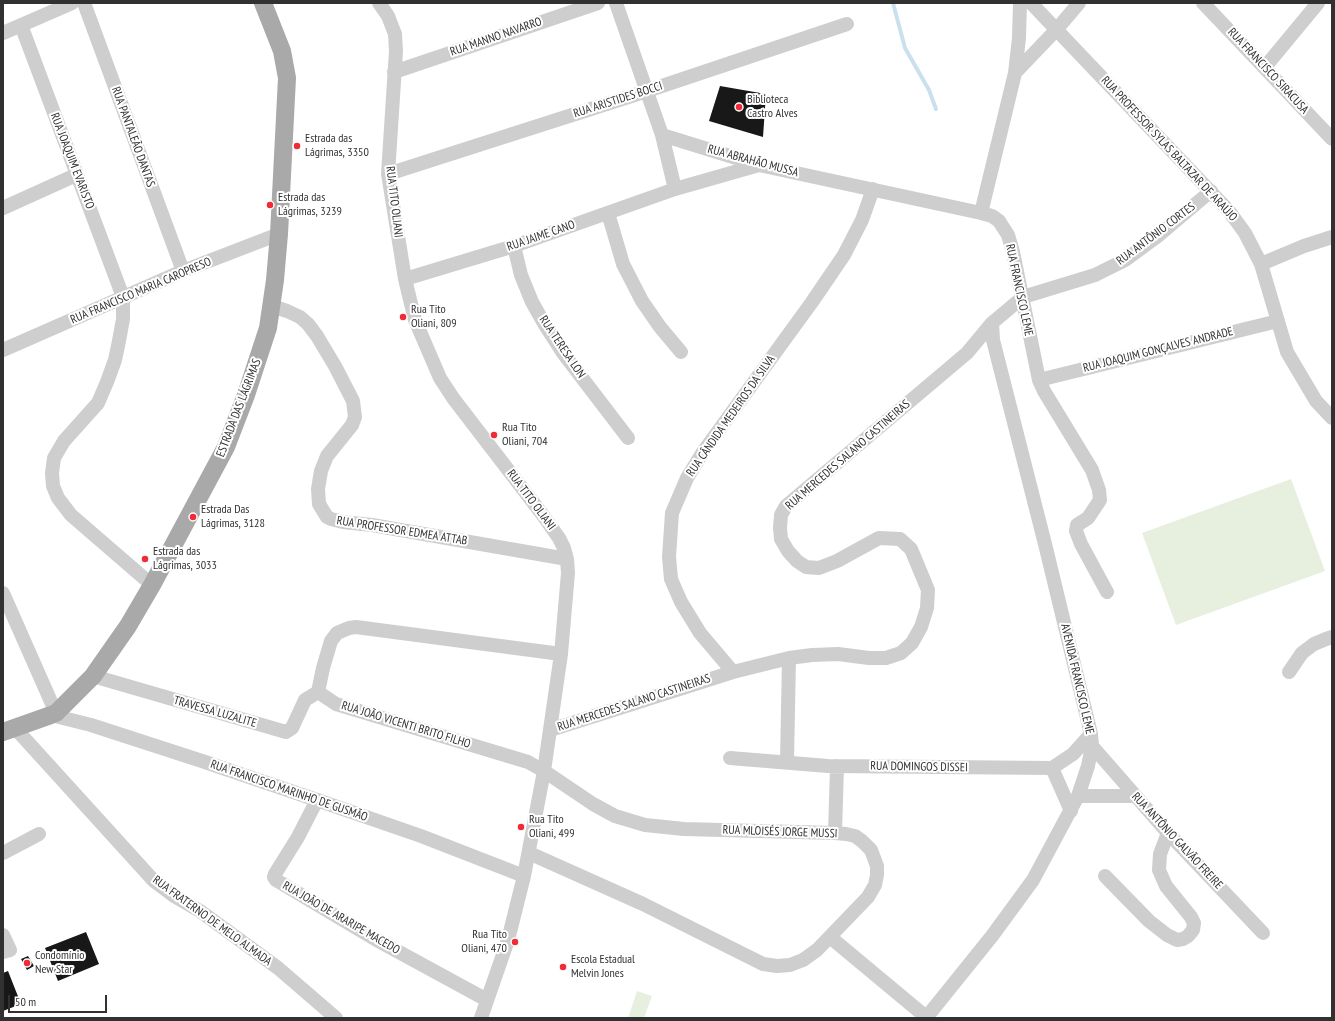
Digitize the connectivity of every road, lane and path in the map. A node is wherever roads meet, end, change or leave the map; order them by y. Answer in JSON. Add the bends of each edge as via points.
{"nodes":[{"id":1,"x":72,"y":3,"type":"edge"},
{"id":2,"x":84,"y":3,"type":"edge"},
{"id":3,"x":263,"y":3,"type":"edge"},
{"id":4,"x":380,"y":3,"type":"edge"},
{"id":5,"x":598,"y":3,"type":"edge"},
{"id":6,"x":616,"y":3,"type":"edge"},
{"id":7,"x":1020,"y":3,"type":"edge"},
{"id":8,"x":1031,"y":3,"type":"edge"},
{"id":9,"x":1079,"y":3,"type":"edge"},
{"id":10,"x":1203,"y":3,"type":"edge"},
{"id":11,"x":1318,"y":3,"type":"edge"},
{"id":12,"x":847,"y":24,"type":"dead end"},
{"id":13,"x":21,"y":25,"type":"junction"},
{"id":14,"x":1057,"y":29,"type":"junction"},
{"id":15,"x":3,"y":33,"type":"edge"},
{"id":16,"x":1265,"y":67,"type":"junction"},
{"id":17,"x":394,"y":72,"type":"junction"},
{"id":18,"x":1015,"y":73,"type":"junction"},
{"id":19,"x":647,"y":91,"type":"junction"},
{"id":20,"x":662,"y":135,"type":"junction"},
{"id":21,"x":1332,"y":139,"type":"edge"},
{"id":22,"x":759,"y":165,"type":"junction"},
{"id":23,"x":388,"y":174,"type":"junction"},
{"id":24,"x":76,"y":175,"type":"junction"},
{"id":25,"x":675,"y":189,"type":"junction"},
{"id":26,"x":873,"y":189,"type":"junction"},
{"id":27,"x":1211,"y":192,"type":"junction"},
{"id":28,"x":3,"y":208,"type":"edge"},
{"id":29,"x":608,"y":213,"type":"junction"},
{"id":30,"x":981,"y":213,"type":"junction"},
{"id":31,"x":279,"y":234,"type":"junction"},
{"id":32,"x":1332,"y":237,"type":"edge"},
{"id":33,"x":514,"y":246,"type":"junction"},
{"id":34,"x":1261,"y":264,"type":"junction"},
{"id":35,"x":183,"y":271,"type":"junction"},
{"id":36,"x":405,"y":279,"type":"junction"},
{"id":37,"x":123,"y":297,"type":"junction"},
{"id":38,"x":1023,"y":297,"type":"junction"},
{"id":39,"x":272,"y":306,"type":"junction"},
{"id":40,"x":1278,"y":321,"type":"junction"},
{"id":41,"x":992,"y":323,"type":"junction"},
{"id":42,"x":3,"y":350,"type":"edge"},
{"id":43,"x":681,"y":352,"type":"dead end"},
{"id":44,"x":1039,"y":380,"type":"junction"},
{"id":45,"x":1332,"y":418,"type":"edge"},
{"id":46,"x":628,"y":438,"type":"dead end"},
{"id":47,"x":567,"y":559,"type":"junction"},
{"id":48,"x":152,"y":585,"type":"junction"},
{"id":49,"x":1106,"y":592,"type":"dead end"},
{"id":50,"x":3,"y":593,"type":"edge"},
{"id":51,"x":1332,"y":638,"type":"edge"},
{"id":52,"x":561,"y":654,"type":"junction"},
{"id":53,"x":789,"y":658,"type":"junction"},
{"id":54,"x":733,"y":672,"type":"junction"},
{"id":55,"x":1289,"y":672,"type":"dead end"},
{"id":56,"x":93,"y":676,"type":"junction"},
{"id":57,"x":318,"y":692,"type":"junction"},
{"id":58,"x":53,"y":714,"type":"junction"},
{"id":59,"x":9,"y":730,"type":"edge"},
{"id":60,"x":550,"y":730,"type":"junction"},
{"id":61,"x":1091,"y":740,"type":"junction"},
{"id":62,"x":730,"y":758,"type":"dead end"},
{"id":63,"x":787,"y":762,"type":"junction"},
{"id":64,"x":837,"y":766,"type":"junction"},
{"id":65,"x":1052,"y":768,"type":"junction"},
{"id":66,"x":544,"y":771,"type":"junction"},
{"id":67,"x":1078,"y":796,"type":"junction"},
{"id":68,"x":1135,"y":796,"type":"junction"},
{"id":69,"x":317,"y":800,"type":"junction"},
{"id":70,"x":1071,"y":811,"type":"junction"},
{"id":71,"x":835,"y":833,"type":"junction"},
{"id":72,"x":1168,"y":833,"type":"junction"},
{"id":73,"x":39,"y":834,"type":"dead end"},
{"id":74,"x":529,"y":852,"type":"junction"},
{"id":75,"x":3,"y":853,"type":"edge"},
{"id":76,"x":524,"y":876,"type":"junction"},
{"id":77,"x":1104,"y":876,"type":"dead end"},
{"id":78,"x":1263,"y":933,"type":"dead end"},
{"id":79,"x":3,"y":935,"type":"edge"},
{"id":80,"x":830,"y":937,"type":"junction"},
{"id":81,"x":7,"y":951,"type":"edge"},
{"id":82,"x":487,"y":1000,"type":"junction"},
{"id":83,"x":336,"y":1018,"type":"edge"},
{"id":84,"x":480,"y":1018,"type":"edge"},
{"id":85,"x":926,"y":1018,"type":"edge"}],
"edges":[{"from":1,"to":13,"type":"street"},
{"from":2,"to":35,"type":"street","name":"RUA PANTALEÃO DANTAS"},
{"from":3,"to":31,"type":"main road","name":"ESTRADA DAS LÁGRIMAS","via":[[282,51],[287,78]]},
{"from":4,"to":17,"type":"street","name":"RUA TITO OLIANI","via":[[395,34]]},
{"from":5,"to":17,"type":"street","name":"RUA MANNO NAVARRO"},
{"from":6,"to":19,"type":"street"},
{"from":7,"to":18,"type":"street"},
{"from":8,"to":14,"type":"street","name":"RUA PROFESSOR SYLAS BALTAZAR DE ARAÚJO"},
{"from":9,"to":14,"type":"street"},
{"from":10,"to":16,"type":"street","name":"RUA FRANCISCO SIRACUSA"},
{"from":11,"to":16,"type":"street"},
{"from":12,"to":19,"type":"street","name":"RUA ARISTIDES BOCCI"},
{"from":13,"to":15,"type":"street"},
{"from":13,"to":24,"type":"street","name":"RUA JOAQUIM EVARISTO"},
{"from":14,"to":18,"type":"street"},
{"from":14,"to":27,"type":"street","name":"RUA PROFESSOR SYLAS BALTAZAR DE ARAÚJO"},
{"from":16,"to":21,"type":"street","name":"RUA FRANCISCO SIRACUSA"},
{"from":17,"to":23,"type":"street","name":"RUA TITO OLIANI"},
{"from":18,"to":30,"type":"street"},
{"from":19,"to":20,"type":"street"},
{"from":19,"to":23,"type":"street","name":"RUA ARISTIDES BOCCI"},
{"from":20,"to":22,"type":"street","name":"RUA ABRAHÃO MUSSA"},
{"from":20,"to":25,"type":"street"},
{"from":22,"to":25,"type":"street","name":"RUA JAIME CANO"},
{"from":22,"to":26,"type":"street","name":"RUA ABRAHÃO MUSSA"},
{"from":23,"to":36,"type":"street","name":"RUA TITO OLIANI"},
{"from":24,"to":28,"type":"street"},
{"from":24,"to":37,"type":"street","name":"RUA JOAQUIM EVARISTO"},
{"from":25,"to":29,"type":"street","name":"RUA JAIME CANO"},
{"from":26,"to":30,"type":"street","name":"RUA ABRAHÃO MUSSA"},
{"from":26,"to":54,"type":"street","name":"RUA CÂNDIDA MEDEIROS DA SILVA","via":[[862,220],[844,255],[703,452],[687,478],[672,514],[669,557],[671,579],[681,602],[700,633]]},
{"from":27,"to":34,"type":"street","name":"RUA PROFESSOR SYLAS BALTAZAR DE ARAÚJO","via":[[1230,211]]},
{"from":27,"to":38,"type":"street","name":"RUA ANTÔNIO CORTES","via":[[1125,260],[1095,275]]},
{"from":29,"to":33,"type":"street","name":"RUA JAIME CANO"},
{"from":29,"to":43,"type":"street","via":[[623,264],[642,301]]},
{"from":30,"to":38,"type":"street","name":"RUA FRANCISCO LEME","via":[[999,221],[1008,235]]},
{"from":31,"to":35,"type":"street","name":"RUA FRANCISCO MARIA CAROPRESO"},
{"from":31,"to":39,"type":"main road","name":"ESTRADA DAS LÁGRIMAS"},
{"from":32,"to":34,"type":"street"},
{"from":33,"to":36,"type":"street","name":"RUA JAIME CANO"},
{"from":33,"to":46,"type":"street","name":"RUA TERESA LON","via":[[521,275],[545,325],[563,353]]},
{"from":34,"to":40,"type":"street","name":"RUA PROFESSOR SYLAS BALTAZAR DE ARAÚJO"},
{"from":35,"to":37,"type":"street","name":"RUA FRANCISCO MARIA CAROPRESO"},
{"from":36,"to":47,"type":"street","name":"RUA TITO OLIANI","via":[[415,320],[440,378],[559,538]]},
{"from":37,"to":42,"type":"street","name":"RUA FRANCISCO MARIA CAROPRESO"},
{"from":37,"to":48,"type":"street","via":[[119,341],[107,382],[98,403],[64,441],[54,458],[53,486],[58,498],[71,515]]},
{"from":38,"to":41,"type":"street","name":"RUA ANTÔNIO CORTES"},
{"from":38,"to":44,"type":"street","name":"RUA FRANCISCO LEME"},
{"from":39,"to":47,"type":"street","name":"RUA PROFESSOR EDMEA ATTAB","via":[[300,317],[308,324],[335,366],[353,401],[355,417],[352,425],[327,456],[321,471],[319,504],[327,517],[343,522]]},
{"from":39,"to":48,"type":"main road","name":"ESTRADA DAS LÁGRIMAS","via":[[268,328],[226,447]]},
{"from":40,"to":44,"type":"street","name":"RUA JOAQUIM GONÇALVES ANDRADE"},
{"from":40,"to":45,"type":"street","name":"RUA PROFESSOR SYLAS BALTAZAR DE ARAÚJO","via":[[1287,352],[1316,401]]},
{"from":41,"to":53,"type":"street","name":"RUA MERCEDES SALANO CASTINEIRAS","via":[[967,353],[796,496],[781,515],[781,539],[788,551],[806,567],[819,568],[837,561],[879,538],[900,539],[911,549],[928,590],[928,608],[912,643],[901,653],[886,658],[838,654]]},
{"from":41,"to":61,"type":"street","name":"AVENIDA FRANCISCO LEME","via":[[993,340]]},
{"from":44,"to":49,"type":"street","name":"RUA FRANCISCO LEME","via":[[1092,470],[1100,490],[1100,500],[1088,518],[1078,525],[1076,531]]},
{"from":47,"to":52,"type":"street","name":"RUA TITO OLIANI"},
{"from":48,"to":56,"type":"main road","name":"ESTRADA DAS LÁGRIMAS","via":[[128,626]]},
{"from":50,"to":58,"type":"street"},
{"from":51,"to":55,"type":"street","via":[[1314,644],[1302,653]]},
{"from":52,"to":57,"type":"street","via":[[349,628],[337,633],[331,641]]},
{"from":52,"to":60,"type":"street","name":"RUA TITO OLIANI"},
{"from":53,"to":54,"type":"street","name":"RUA MERCEDES SALANO CASTINEIRAS"},
{"from":53,"to":63,"type":"street"},
{"from":54,"to":60,"type":"street","name":"RUA MERCEDES SALANO CASTINEIRAS"},
{"from":56,"to":57,"type":"street","name":"TRAVESSA LUZALITE","via":[[286,732],[292,728],[305,700]]},
{"from":56,"to":58,"type":"main road","name":"ESTRADA DAS LÁGRIMAS"},
{"from":57,"to":66,"type":"street","name":"RUA JOÃO VICENTI BRITO FILHO","via":[[336,704],[528,762]]},
{"from":58,"to":59,"type":"main road","name":"ESTRADA DAS LÁGRIMAS"},
{"from":58,"to":69,"type":"street","name":"RUA FRANCISCO MARINHO DE GUSMÃO"},
{"from":59,"to":83,"type":"street","name":"RUA FRATERNO DE MELO ALMADA","via":[[154,881],[265,958]]},
{"from":60,"to":66,"type":"street","name":"RUA TITO OLIANI"},
{"from":61,"to":65,"type":"street"},
{"from":61,"to":67,"type":"street","name":"AVENIDA FRANCISCO LEME","via":[[1088,766]]},
{"from":61,"to":68,"type":"street","name":"RUA ANTÔNIO GALVÃO FREIRE"},
{"from":62,"to":63,"type":"street","name":"RUA DOMINGOS DISSEI"},
{"from":63,"to":64,"type":"street","name":"RUA DOMINGOS DISSEI"},
{"from":64,"to":65,"type":"street","name":"RUA DOMINGOS DISSEI"},
{"from":64,"to":71,"type":"street"},
{"from":65,"to":70,"type":"street"},
{"from":66,"to":71,"type":"street","name":"RUA MLOISÉS JORGE MUSSI","via":[[615,816],[645,825],[684,829]]},
{"from":66,"to":74,"type":"street","name":"RUA TITO OLIANI"},
{"from":67,"to":68,"type":"street"},
{"from":67,"to":70,"type":"street","name":"AVENIDA FRANCISCO LEME"},
{"from":68,"to":72,"type":"street","name":"RUA ANTÔNIO GALVÃO FREIRE"},
{"from":69,"to":76,"type":"street","name":"RUA FRANCISCO MARINHO DE GUSMÃO","via":[[421,836]]},
{"from":69,"to":82,"type":"street","name":"RUA JOÃO DE ARARIPE MACEDO","via":[[298,837],[274,874],[276,880],[375,939]]},
{"from":70,"to":85,"type":"street","name":"AVENIDA FRANCISCO LEME","via":[[1033,880]]},
{"from":71,"to":80,"type":"street","name":"RUA MLOISÉS JORGE MUSSI","via":[[855,836],[867,845],[877,866],[877,875],[868,897]]},
{"from":72,"to":77,"type":"street","via":[[1160,854],[1159,870],[1166,886],[1191,917],[1194,924],[1188,936],[1177,940],[1167,935],[1149,921]]},
{"from":72,"to":78,"type":"street","name":"RUA ANTÔNIO GALVÃO FREIRE"},
{"from":73,"to":75,"type":"street"},
{"from":74,"to":76,"type":"street","name":"RUA TITO OLIANI"},
{"from":74,"to":80,"type":"street","name":"RUA MLOISÉS JORGE MUSSI","via":[[643,904],[763,964],[790,965],[803,960]]},
{"from":76,"to":82,"type":"street","name":"RUA TITO OLIANI","via":[[508,940]]},
{"from":79,"to":81,"type":"street"},
{"from":80,"to":85,"type":"street"},
{"from":82,"to":84,"type":"street","name":"RUA TITO OLIANI"}]}
